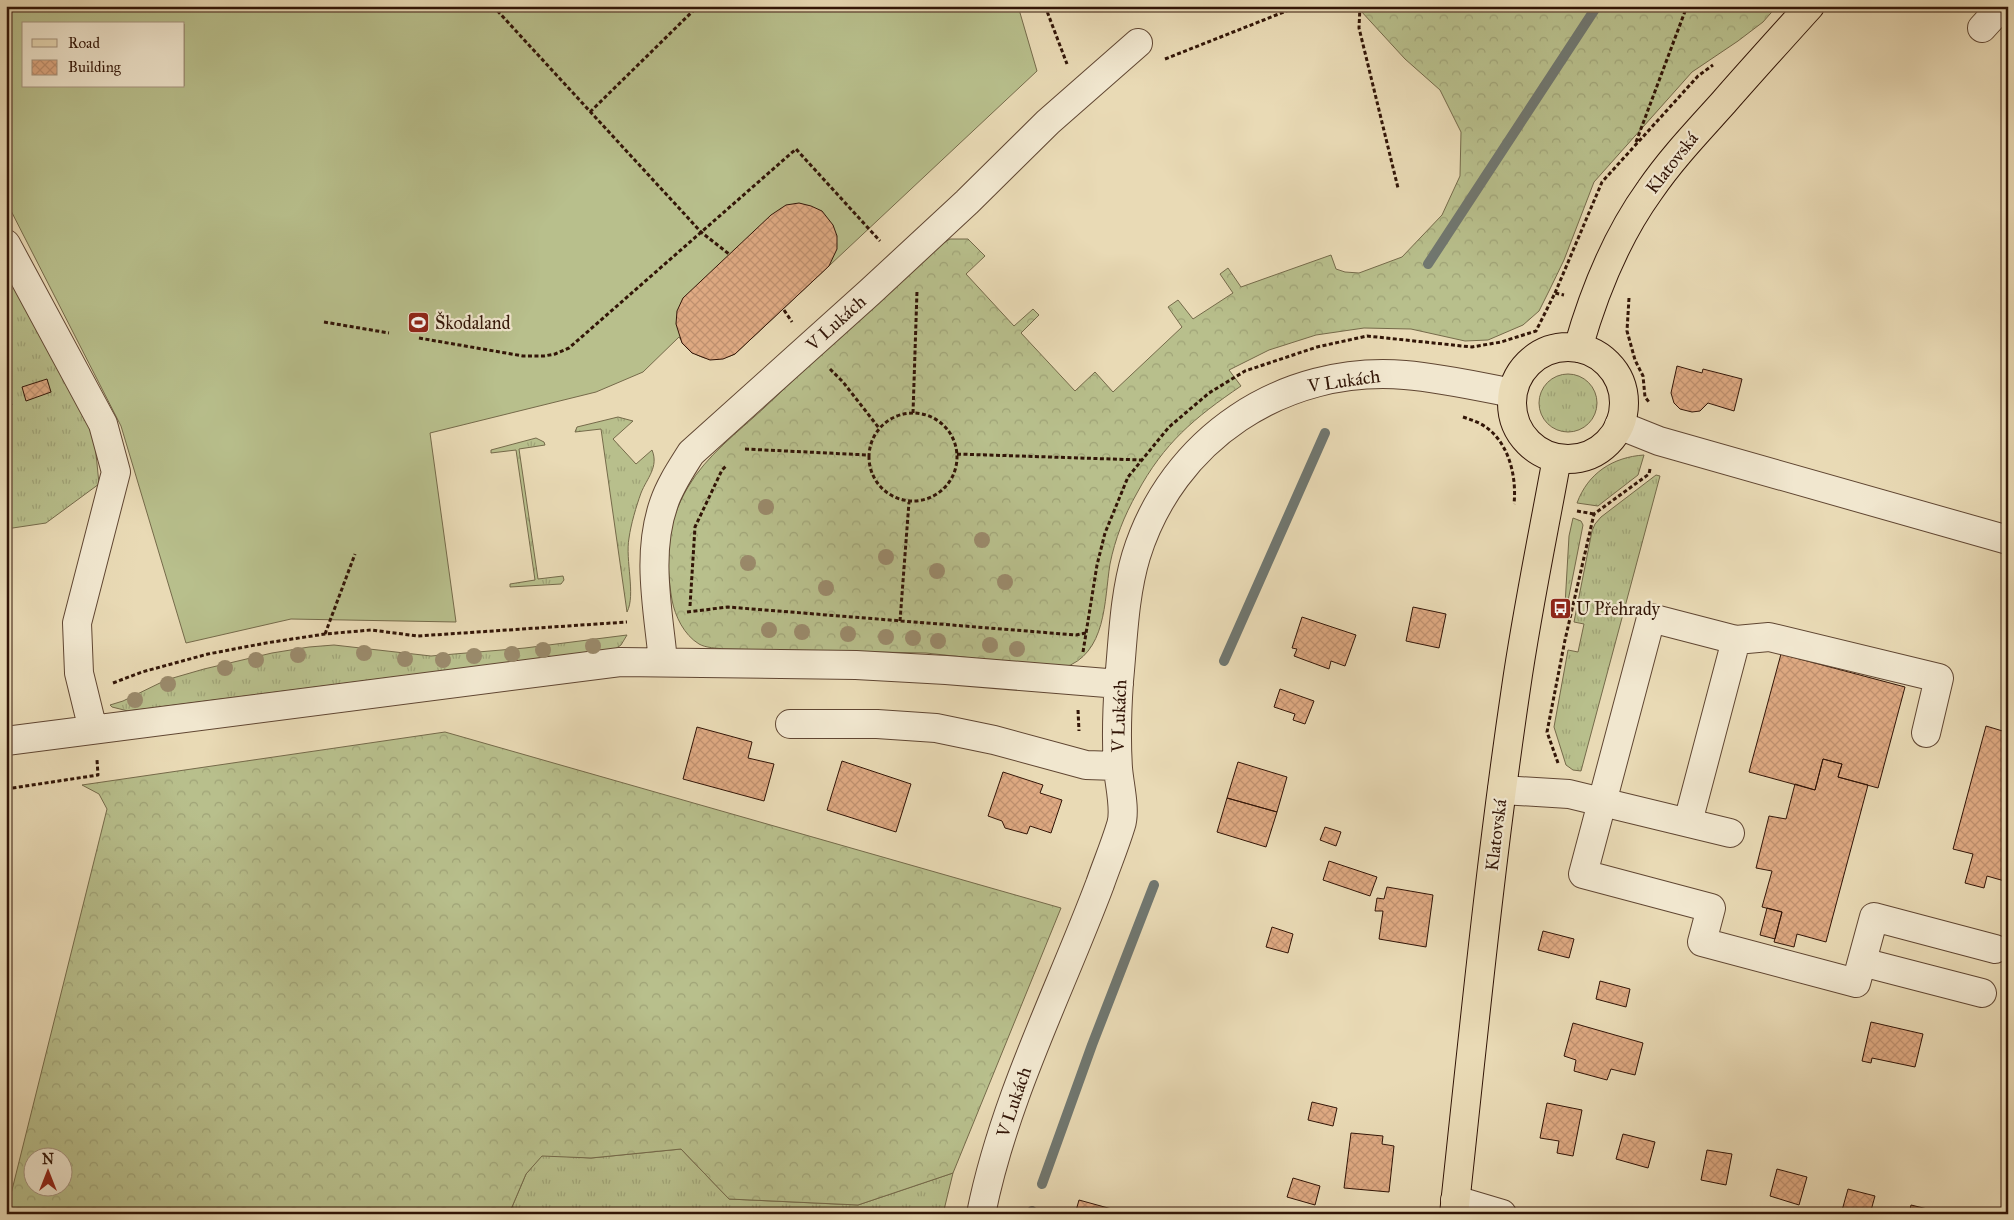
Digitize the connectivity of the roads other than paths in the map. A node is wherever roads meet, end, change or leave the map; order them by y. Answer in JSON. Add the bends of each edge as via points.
{"nodes":[{"id":1,"x":1810,"y":6,"type":"edge"},
{"id":2,"x":2002,"y":6,"type":"edge"},
{"id":3,"x":1982,"y":28,"type":"dead end"},
{"id":4,"x":1138,"y":43,"type":"dead end"},
{"id":5,"x":6,"y":244,"type":"edge"},
{"id":6,"x":1578,"y":348,"type":"junction"},
{"id":7,"x":1512,"y":393,"type":"junction"},
{"id":8,"x":1620,"y":426,"type":"junction"},
{"id":9,"x":1558,"y":458,"type":"junction"},
{"id":10,"x":2008,"y":540,"type":"edge"},
{"id":11,"x":1736,"y":640,"type":"junction"},
{"id":12,"x":663,"y":662,"type":"junction"},
{"id":13,"x":1119,"y":684,"type":"junction"},
{"id":14,"x":790,"y":724,"type":"dead end"},
{"id":15,"x":93,"y":730,"type":"junction"},
{"id":16,"x":1926,"y":733,"type":"dead end"},
{"id":17,"x":6,"y":741,"type":"edge"},
{"id":18,"x":1118,"y":766,"type":"junction"},
{"id":19,"x":1502,"y":790,"type":"junction"},
{"id":20,"x":1602,"y":801,"type":"junction"},
{"id":21,"x":1688,"y":822,"type":"junction"},
{"id":22,"x":1730,"y":833,"type":"dead end"},
{"id":23,"x":1995,"y":949,"type":"dead end"},
{"id":24,"x":1862,"y":962,"type":"junction"},
{"id":25,"x":1982,"y":993,"type":"dead end"},
{"id":26,"x":1455,"y":1207,"type":"edge"},
{"id":27,"x":981,"y":1214,"type":"edge"},
{"id":28,"x":1502,"y":1214,"type":"edge"}],
"edges":[{"from":1,"to":6,"type":"main road","name":"Klatovská","via":[[1679,152],[1650,191],[1618,244],[1592,302]]},
{"from":2,"to":3,"type":"street"},
{"from":4,"to":12,"type":"street","name":"V Lukách","via":[[1048,122],[884,279],[691,452],[664,503],[656,534],[654,568]]},
{"from":5,"to":15,"type":"street","via":[[103,424],[116,472],[77,623],[79,673]]},
{"from":6,"to":7,"type":"main road","via":[[1556,348],[1536,357],[1520,373]]},
{"from":6,"to":8,"type":"main road","via":[[1598,355],[1616,374],[1624,400]]},
{"from":7,"to":9,"type":"main road","via":[[1513,415],[1522,435],[1537,450]]},
{"from":7,"to":13,"type":"street","name":"V Lukách","via":[[1404,375],[1359,375],[1317,382],[1271,398],[1251,408],[1214,435],[1180,471],[1143,536],[1130,581]]},
{"from":8,"to":9,"type":"main road","via":[[1607,443],[1594,452],[1574,459]]},
{"from":8,"to":10,"type":"street","via":[[1658,441]]},
{"from":9,"to":19,"type":"main road","name":"Klatovská","via":[[1516,686]]},
{"from":11,"to":16,"type":"street","via":[[1768,637],[1939,678]]},
{"from":11,"to":20,"type":"street","via":[[1651,618]]},
{"from":11,"to":21,"type":"street"},
{"from":12,"to":13,"type":"street","via":[[856,665]]},
{"from":12,"to":15,"type":"street","via":[[620,662]]},
{"from":13,"to":18,"type":"street","name":"V Lukách"},
{"from":14,"to":18,"type":"street","name":"V Lukách","via":[[936,728],[1086,765]]},
{"from":15,"to":17,"type":"street"},
{"from":18,"to":27,"type":"street","name":"V Lukách","via":[[1123,821],[1074,953],[1022,1075],[987,1184]]},
{"from":19,"to":20,"type":"street","via":[[1569,794]]},
{"from":19,"to":26,"type":"main road","name":"Klatovská"},
{"from":20,"to":21,"type":"street"},
{"from":20,"to":24,"type":"street","via":[[1583,874],[1711,908],[1702,942],[1856,983]]},
{"from":21,"to":22,"type":"street"},
{"from":23,"to":24,"type":"street","via":[[1874,917]]},
{"from":24,"to":25,"type":"street"},
{"from":26,"to":28,"type":"street"}]}
